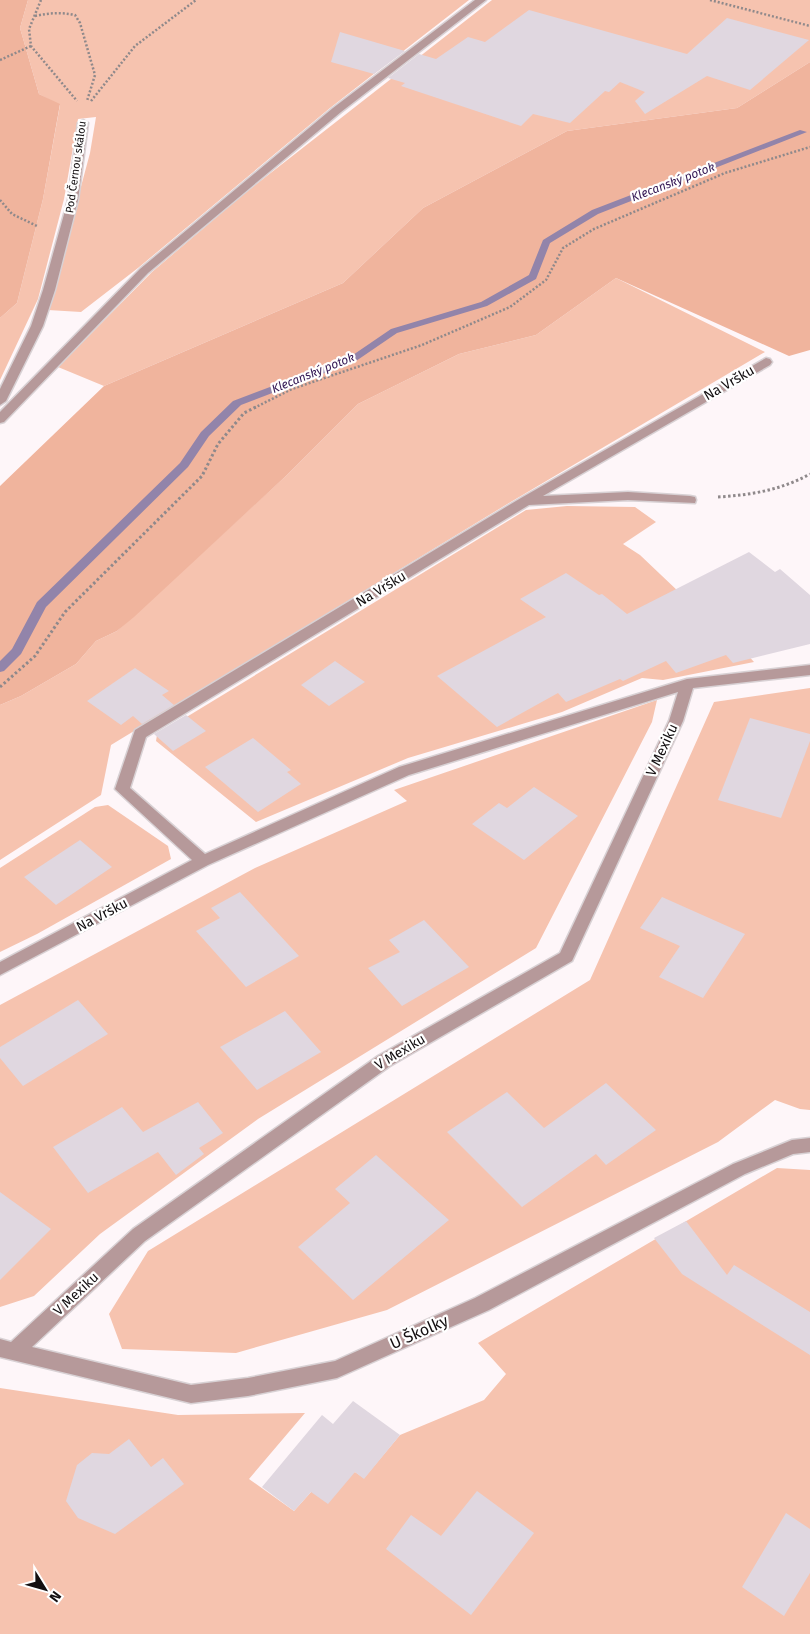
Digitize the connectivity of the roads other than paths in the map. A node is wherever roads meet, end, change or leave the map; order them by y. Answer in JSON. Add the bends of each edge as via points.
{"nodes":[{"id":1,"x":481,"y":0,"type":"edge"},
{"id":2,"x":83,"y":123,"type":"road end"},
{"id":3,"x":766,"y":362,"type":"dead end"},
{"id":4,"x":0,"y":401,"type":"edge"},
{"id":5,"x":0,"y":419,"type":"edge"},
{"id":6,"x":690,"y":500,"type":"road end"},
{"id":7,"x":526,"y":501,"type":"junction"},
{"id":8,"x":810,"y":670,"type":"edge"},
{"id":9,"x":688,"y":684,"type":"junction"},
{"id":10,"x":204,"y":861,"type":"junction"},
{"id":11,"x":0,"y":969,"type":"edge"},
{"id":12,"x":810,"y":1145,"type":"edge"},
{"id":13,"x":7,"y":1350,"type":"edge"}],
"edges":[{"from":1,"to":5,"type":"street","via":[[337,110],[144,271]]},
{"from":2,"to":4,"type":"street","name":"Pod Černou skálou","via":[[73,200],[63,239],[37,326]]},
{"from":3,"to":7,"type":"street","name":"Na Vršku"},
{"from":6,"to":7,"type":"street","via":[[628,496]]},
{"from":7,"to":10,"type":"street","name":"Na Vršku","via":[[140,734],[122,789]]},
{"from":8,"to":9,"type":"street","name":"Na Vršku"},
{"from":9,"to":10,"type":"street","name":"Na Vršku","via":[[404,771]]},
{"from":9,"to":13,"type":"street","name":"V Mexiku","via":[[676,721],[566,958],[384,1061],[139,1235]]},
{"from":10,"to":11,"type":"street","name":"Na Vršku"},
{"from":12,"to":13,"type":"street","name":"U Školky","via":[[792,1147],[739,1169],[482,1304],[337,1369],[248,1387],[190,1394]]}]}
